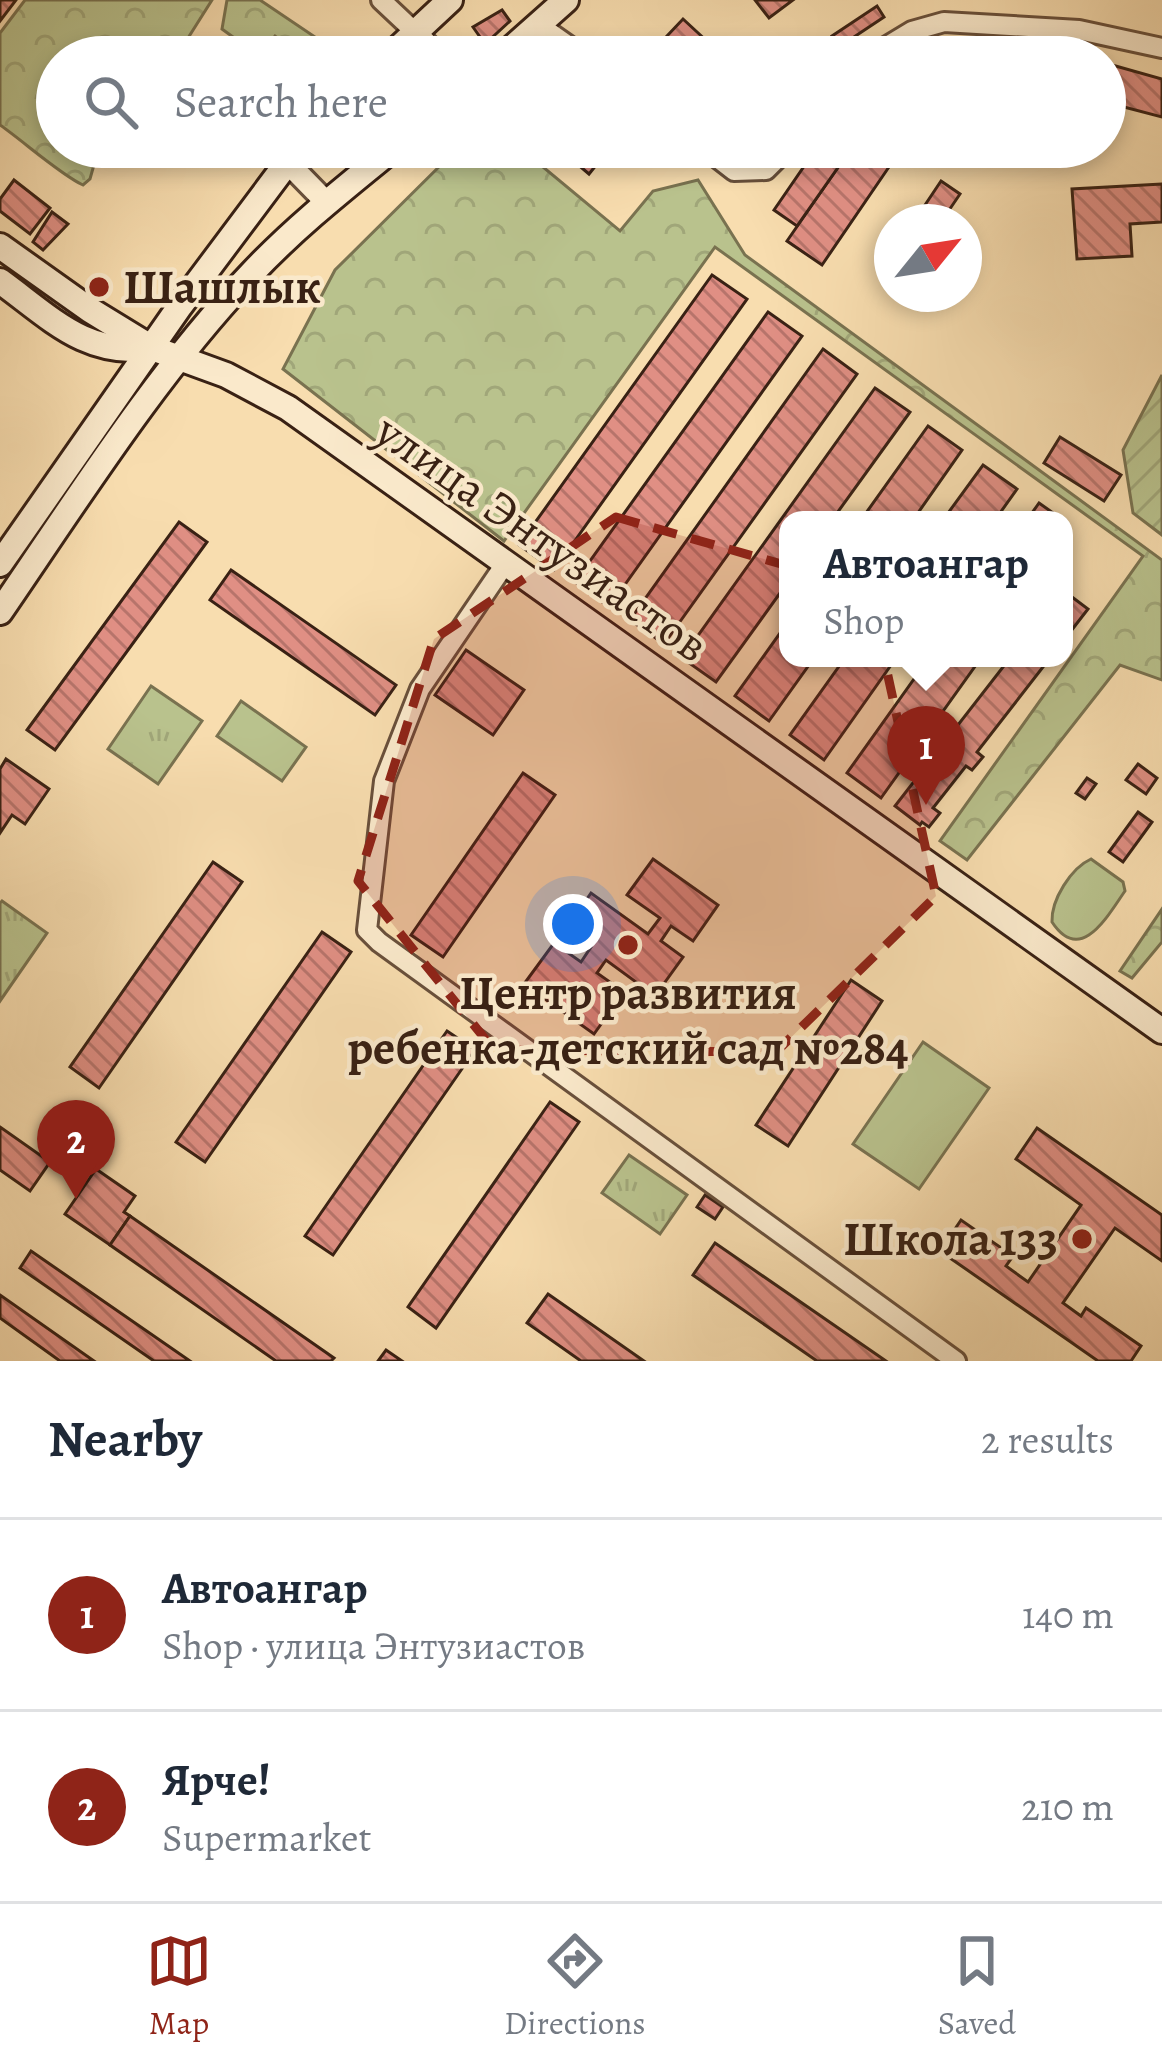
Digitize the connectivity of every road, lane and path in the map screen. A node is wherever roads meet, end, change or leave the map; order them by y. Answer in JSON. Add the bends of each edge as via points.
{"nodes":[{"id":1,"x":381,"y":0,"type":"edge"},
{"id":2,"x":450,"y":0,"type":"edge"},
{"id":3,"x":566,"y":0,"type":"edge"},
{"id":4,"x":538,"y":24,"type":"junction"},
{"id":5,"x":415,"y":32,"type":"junction"},
{"id":6,"x":411,"y":36,"type":"edge"},
{"id":7,"x":419,"y":36,"type":"edge"},
{"id":8,"x":525,"y":36,"type":"edge"},
{"id":9,"x":555,"y":36,"type":"edge"},
{"id":10,"x":904,"y":36,"type":"edge"},
{"id":11,"x":1107,"y":36,"type":"edge"},
{"id":12,"x":1126,"y":40,"type":"edge"},
{"id":13,"x":1162,"y":48,"type":"edge"},
{"id":14,"x":283,"y":168,"type":"edge"},
{"id":15,"x":303,"y":168,"type":"edge"},
{"id":16,"x":370,"y":168,"type":"edge"},
{"id":17,"x":730,"y":168,"type":"edge"},
{"id":18,"x":768,"y":168,"type":"edge"},
{"id":19,"x":327,"y":203,"type":"junction"},
{"id":20,"x":0,"y":246,"type":"edge"},
{"id":21,"x":0,"y":281,"type":"edge"},
{"id":22,"x":152,"y":348,"type":"junction"},
{"id":23,"x":179,"y":359,"type":"junction"},
{"id":24,"x":0,"y":564,"type":"edge"},
{"id":25,"x":505,"y":564,"type":"junction"},
{"id":26,"x":0,"y":612,"type":"edge"},
{"id":27,"x":1162,"y":1031,"type":"edge"},
{"id":28,"x":956,"y":1361,"type":"edge"}],
"edges":[{"from":1,"to":5,"type":"street"},
{"from":2,"to":5,"type":"main road"},
{"from":3,"to":4,"type":"main road"},
{"from":4,"to":8,"type":"main road"},
{"from":4,"to":9,"type":"street"},
{"from":5,"to":6,"type":"main road"},
{"from":5,"to":7,"type":"street"},
{"from":10,"to":11,"type":"street","via":[[944,22]]},
{"from":12,"to":13,"type":"street"},
{"from":14,"to":22,"type":"main road"},
{"from":15,"to":19,"type":"street"},
{"from":16,"to":19,"type":"main road"},
{"from":17,"to":18,"type":"street"},
{"from":19,"to":23,"type":"main road","via":[[252,272]]},
{"from":20,"to":22,"type":"main road","name":"улица Энтузиастов"},
{"from":21,"to":22,"type":"main road","name":"улица Энтузиастов","via":[[78,337],[119,352]]},
{"from":22,"to":23,"type":"main road","name":"улица Энтузиастов"},
{"from":22,"to":24,"type":"main road"},
{"from":23,"to":25,"type":"main road","name":"улица Энтузиастов","via":[[288,409]]},
{"from":23,"to":26,"type":"main road"},
{"from":25,"to":27,"type":"main road","name":"улица Энтузиастов"},
{"from":25,"to":28,"type":"street","via":[[420,689],[384,782],[368,930]]}]}
